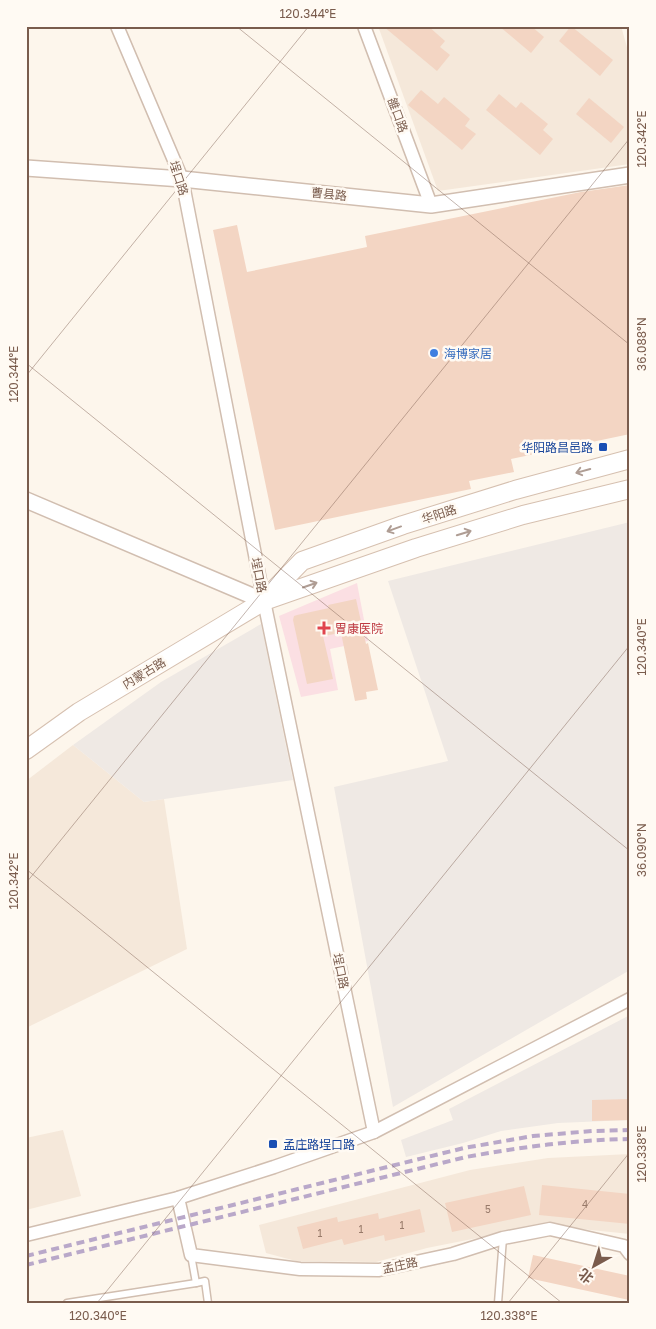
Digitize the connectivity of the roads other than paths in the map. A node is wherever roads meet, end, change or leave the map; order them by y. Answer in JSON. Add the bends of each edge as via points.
{"nodes":[{"id":1,"x":117,"y":26,"type":"edge"},
{"id":2,"x":364,"y":26,"type":"edge"},
{"id":3,"x":26,"y":168,"type":"edge"},
{"id":4,"x":630,"y":175,"type":"edge"},
{"id":5,"x":182,"y":179,"type":"junction"},
{"id":6,"x":431,"y":205,"type":"junction"},
{"id":7,"x":630,"y":459,"type":"edge"},
{"id":8,"x":630,"y":489,"type":"edge"},
{"id":9,"x":26,"y":500,"type":"edge"},
{"id":10,"x":264,"y":601,"type":"junction"},
{"id":11,"x":26,"y":750,"type":"edge"},
{"id":12,"x":630,"y":999,"type":"edge"},
{"id":13,"x":374,"y":1132,"type":"junction"},
{"id":14,"x":178,"y":1198,"type":"junction"},
{"id":15,"x":26,"y":1235,"type":"edge"},
{"id":16,"x":503,"y":1238,"type":"junction"},
{"id":17,"x":630,"y":1254,"type":"edge"},
{"id":18,"x":191,"y":1255,"type":"junction"},
{"id":19,"x":196,"y":1283,"type":"junction"},
{"id":20,"x":68,"y":1303,"type":"edge"},
{"id":21,"x":208,"y":1303,"type":"edge"},
{"id":22,"x":498,"y":1303,"type":"edge"}],
"edges":[{"from":1,"to":5,"type":"street","name":"埕口路"},
{"from":2,"to":6,"type":"street","name":"雒口路"},
{"from":3,"to":5,"type":"street","name":"曹县路"},
{"from":4,"to":6,"type":"street","name":"曹县路"},
{"from":5,"to":6,"type":"street","name":"曹县路"},
{"from":5,"to":10,"type":"street","name":"埕口路"},
{"from":7,"to":10,"type":"main road","name":"华阳路","one_way":true,"via":[[515,490],[302,562]]},
{"from":10,"to":8,"type":"main road","name":"华阳路","one_way":true,"via":[[522,515]]},
{"from":9,"to":10,"type":"street"},
{"from":10,"to":11,"type":"main road","name":"内蒙古路","via":[[79,712]]},
{"from":10,"to":13,"type":"street","name":"埕口路"},
{"from":12,"to":13,"type":"street"},
{"from":13,"to":14,"type":"street"},
{"from":14,"to":15,"type":"street"},
{"from":14,"to":18,"type":"street"},
{"from":16,"to":17,"type":"street","name":"孟庄路","via":[[550,1229],[624,1246]]},
{"from":16,"to":18,"type":"street","name":"孟庄路","via":[[453,1254],[379,1270],[300,1269]]},
{"from":16,"to":22,"type":"lane"},
{"from":18,"to":19,"type":"lane"},
{"from":19,"to":20,"type":"lane"},
{"from":19,"to":21,"type":"lane","via":[[205,1282]]}]}
